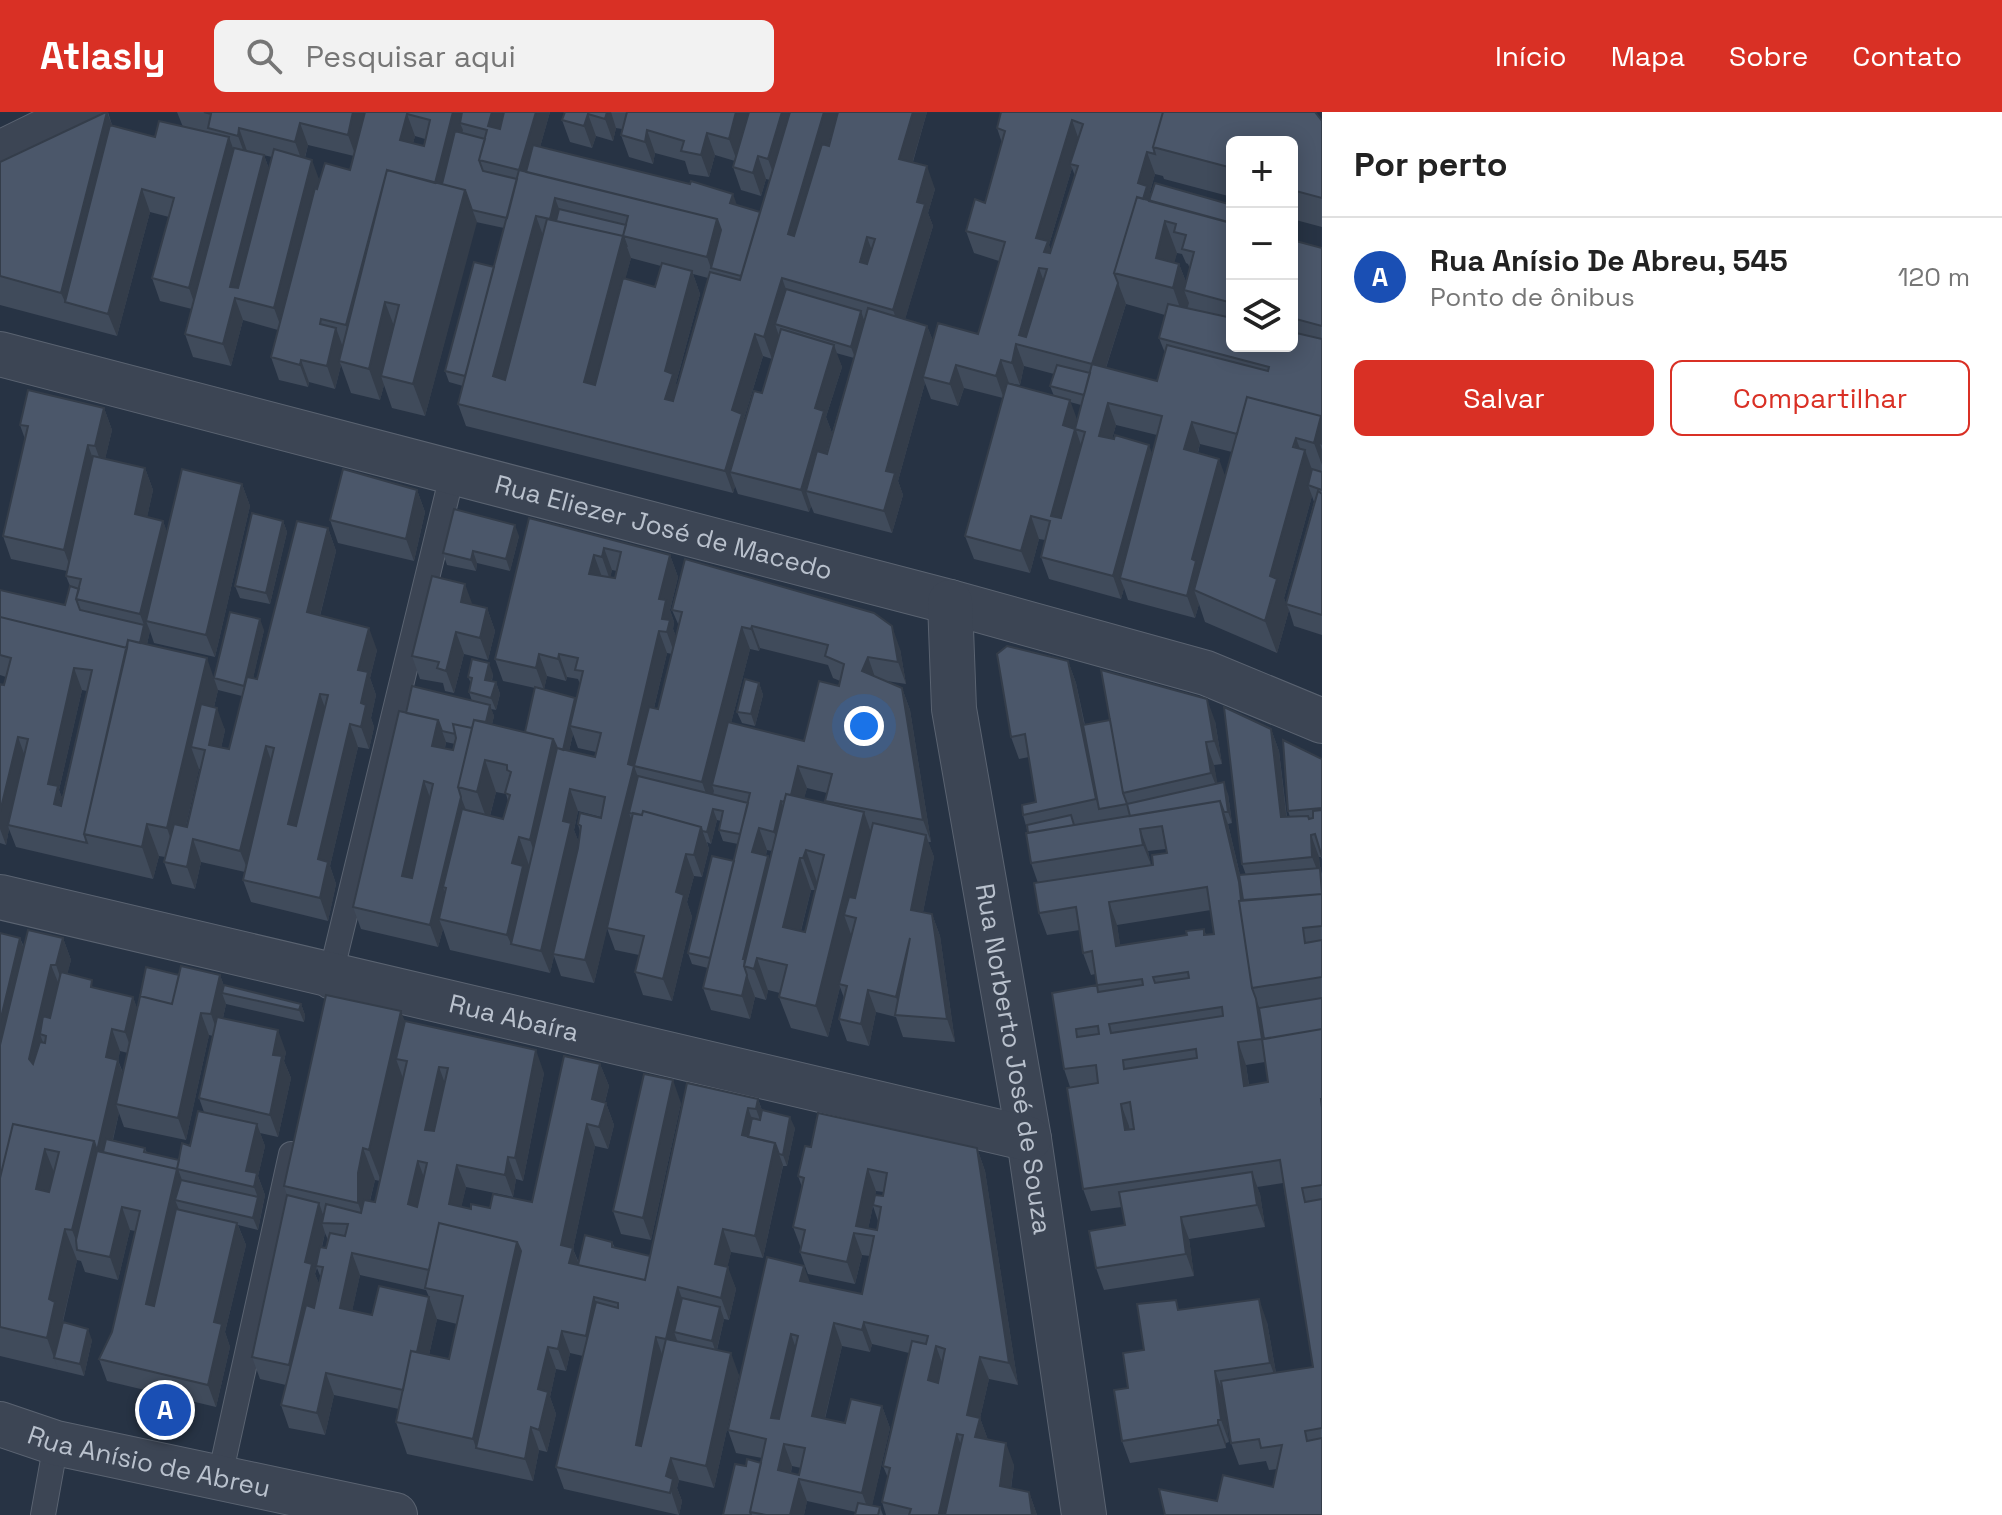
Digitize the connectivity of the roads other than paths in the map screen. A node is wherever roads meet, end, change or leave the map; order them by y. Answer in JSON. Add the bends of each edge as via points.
{"nodes":[{"id":1,"x":84,"y":112,"type":"edge"},
{"id":2,"x":0,"y":153,"type":"edge"},
{"id":3,"x":0,"y":354,"type":"edge"},
{"id":4,"x":453,"y":471,"type":"junction"},
{"id":5,"x":950,"y":602,"type":"junction"},
{"id":6,"x":1322,"y":721,"type":"edge"},
{"id":7,"x":0,"y":897,"type":"edge"},
{"id":8,"x":328,"y":989,"type":"junction"},
{"id":9,"x":297,"y":1126,"type":"edge"},
{"id":10,"x":1029,"y":1139,"type":"junction"},
{"id":11,"x":0,"y":1424,"type":"edge"},
{"id":12,"x":56,"y":1443,"type":"junction"},
{"id":13,"x":220,"y":1476,"type":"junction"},
{"id":14,"x":43,"y":1515,"type":"edge"},
{"id":15,"x":395,"y":1515,"type":"edge"},
{"id":16,"x":1084,"y":1515,"type":"edge"}],
"edges":[{"from":1,"to":2,"type":"street"},
{"from":3,"to":4,"type":"street","name":"Rua Eliezer José de Macedo"},
{"from":4,"to":5,"type":"street","name":"Rua Eliezer José de Macedo"},
{"from":4,"to":8,"type":"lane"},
{"from":5,"to":6,"type":"street","name":"Rua Eliezer José de Macedo","via":[[1206,673]]},
{"from":5,"to":10,"type":"street","name":"Rua Norberto José de Souza","via":[[954,709]]},
{"from":7,"to":8,"type":"street","name":"Rua Abaíra"},
{"from":8,"to":10,"type":"street","name":"Rua Abaíra"},
{"from":9,"to":13,"type":"lane"},
{"from":10,"to":16,"type":"street","name":"Rua Norberto José de Souza"},
{"from":11,"to":12,"type":"street","name":"Rua Anísio de Abreu"},
{"from":12,"to":13,"type":"street","name":"Rua Anísio de Abreu"},
{"from":12,"to":14,"type":"lane"},
{"from":13,"to":15,"type":"street","name":"Rua Anísio de Abreu"}]}
